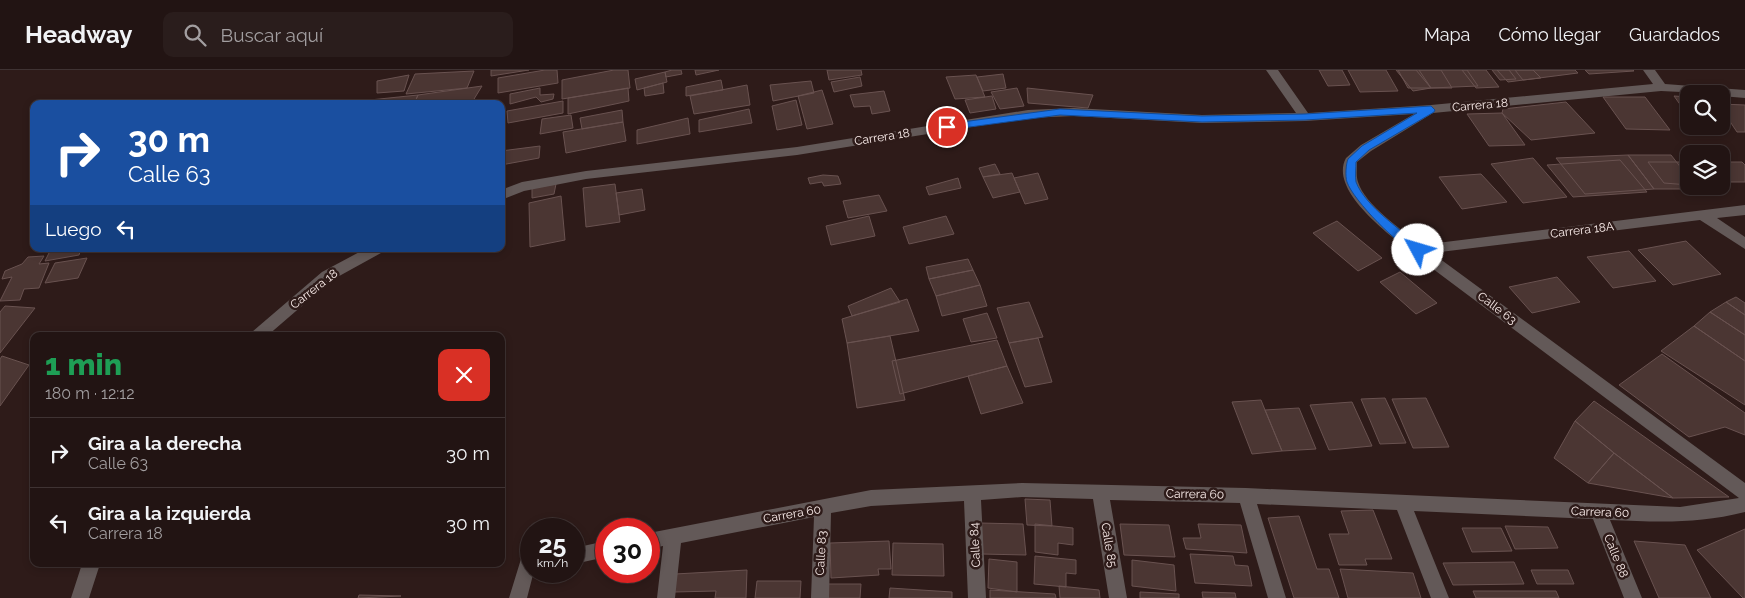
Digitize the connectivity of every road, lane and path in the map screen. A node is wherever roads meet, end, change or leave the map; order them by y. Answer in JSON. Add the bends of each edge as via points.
{"nodes":[{"id":1,"x":1272,"y":70,"type":"edge"},
{"id":2,"x":1649,"y":70,"type":"edge"},
{"id":3,"x":1661,"y":87,"type":"junction"},
{"id":4,"x":1745,"y":94,"type":"edge"},
{"id":5,"x":1431,"y":110,"type":"junction"},
{"id":6,"x":1305,"y":117,"type":"junction"},
{"id":7,"x":505,"y":194,"type":"edge"},
{"id":8,"x":1745,"y":210,"type":"edge"},
{"id":9,"x":1702,"y":215,"type":"junction"},
{"id":10,"x":1745,"y":244,"type":"edge"},
{"id":11,"x":1418,"y":250,"type":"junction"},
{"id":12,"x":371,"y":252,"type":"edge"},
{"id":13,"x":261,"y":332,"type":"edge"},
{"id":14,"x":972,"y":492,"type":"junction"},
{"id":15,"x":1100,"y":492,"type":"junction"},
{"id":16,"x":1745,"y":493,"type":"edge"},
{"id":17,"x":1246,"y":496,"type":"junction"},
{"id":18,"x":1403,"y":504,"type":"junction"},
{"id":19,"x":1745,"y":504,"type":"edge"},
{"id":20,"x":823,"y":509,"type":"junction"},
{"id":21,"x":1599,"y":513,"type":"junction"},
{"id":22,"x":674,"y":536,"type":"junction"},
{"id":23,"x":660,"y":539,"type":"edge"},
{"id":24,"x":90,"y":567,"type":"edge"},
{"id":25,"x":523,"y":583,"type":"edge"},
{"id":26,"x":80,"y":598,"type":"edge"},
{"id":27,"x":518,"y":598,"type":"edge"},
{"id":28,"x":666,"y":598,"type":"edge"},
{"id":29,"x":820,"y":598,"type":"edge"},
{"id":30,"x":977,"y":598,"type":"edge"},
{"id":31,"x":1118,"y":598,"type":"edge"},
{"id":32,"x":1277,"y":598,"type":"edge"},
{"id":33,"x":1440,"y":598,"type":"edge"},
{"id":34,"x":1633,"y":598,"type":"edge"}],
"edges":[{"from":1,"to":6,"type":"street"},
{"from":2,"to":3,"type":"street"},
{"from":3,"to":4,"type":"street","name":"Carrera 18"},
{"from":3,"to":5,"type":"street","name":"Carrera 18"},
{"from":5,"to":6,"type":"street","name":"Carrera 18"},
{"from":5,"to":11,"type":"street","name":"Calle 63","via":[[1366,148],[1351,161],[1351,181],[1363,200],[1382,221]]},
{"from":6,"to":7,"type":"street","name":"Carrera 18","via":[[1202,119],[1074,112],[1028,114],[798,151],[586,175]]},
{"from":8,"to":9,"type":"street","name":"Carrera 18A"},
{"from":9,"to":10,"type":"street"},
{"from":9,"to":11,"type":"street","name":"Carrera 18A"},
{"from":11,"to":16,"type":"street","name":"Calle 63"},
{"from":12,"to":13,"type":"street","name":"Carrera 18","via":[[327,276]]},
{"from":14,"to":15,"type":"street","name":"Carrera 60"},
{"from":14,"to":20,"type":"street","name":"Carrera 60","via":[[871,498]]},
{"from":14,"to":30,"type":"street","name":"Calle 84"},
{"from":15,"to":17,"type":"street","name":"Carrera 60"},
{"from":15,"to":31,"type":"street","name":"Calle 85"},
{"from":17,"to":18,"type":"street","name":"Carrera 60"},
{"from":17,"to":32,"type":"street"},
{"from":18,"to":21,"type":"street","name":"Carrera 60"},
{"from":18,"to":33,"type":"street"},
{"from":19,"to":21,"type":"street","name":"Carrera 60","via":[[1680,515]]},
{"from":20,"to":22,"type":"street","name":"Carrera 60"},
{"from":20,"to":29,"type":"street","name":"Calle 83"},
{"from":21,"to":34,"type":"street","name":"Calle 88"},
{"from":22,"to":23,"type":"street","name":"Carrera 60"},
{"from":22,"to":28,"type":"street"},
{"from":24,"to":26,"type":"street"},
{"from":25,"to":27,"type":"street"}]}
